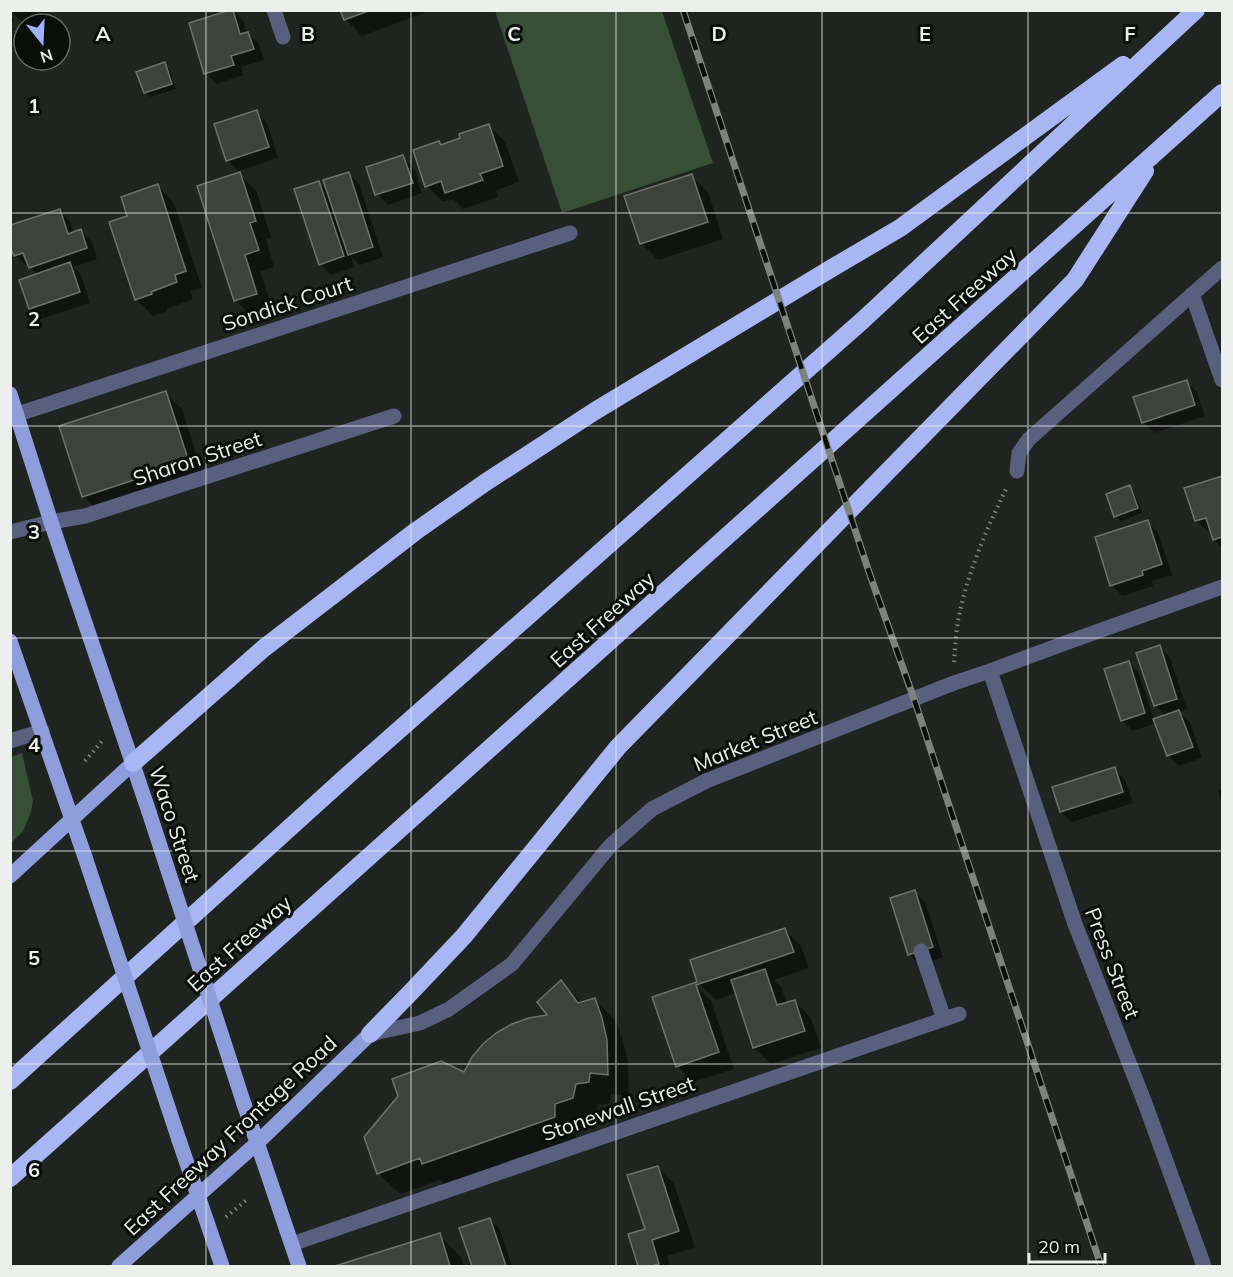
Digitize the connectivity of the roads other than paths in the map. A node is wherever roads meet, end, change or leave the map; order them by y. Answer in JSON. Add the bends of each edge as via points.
{"nodes":[{"id":1,"x":274,"y":10,"type":"edge"},
{"id":2,"x":1194,"y":12,"type":"edge"},
{"id":3,"x":284,"y":37,"type":"dead end"},
{"id":4,"x":1222,"y":93,"type":"edge"},
{"id":5,"x":1158,"y":151,"type":"junction"},
{"id":6,"x":570,"y":233,"type":"dead end"},
{"id":7,"x":1222,"y":268,"type":"edge"},
{"id":8,"x":1192,"y":294,"type":"junction"},
{"id":9,"x":1222,"y":380,"type":"edge"},
{"id":10,"x":10,"y":394,"type":"edge"},
{"id":11,"x":18,"y":414,"type":"junction"},
{"id":12,"x":394,"y":416,"type":"dead end"},
{"id":13,"x":1017,"y":471,"type":"road end"},
{"id":14,"x":51,"y":522,"type":"junction"},
{"id":15,"x":10,"y":532,"type":"edge"},
{"id":16,"x":1222,"y":587,"type":"edge"},
{"id":17,"x":10,"y":640,"type":"edge"},
{"id":18,"x":990,"y":671,"type":"junction"},
{"id":19,"x":42,"y":731,"type":"junction"},
{"id":20,"x":10,"y":741,"type":"edge"},
{"id":21,"x":133,"y":763,"type":"junction"},
{"id":22,"x":73,"y":819,"type":"junction"},
{"id":23,"x":10,"y":876,"type":"edge"},
{"id":24,"x":921,"y":951,"type":"dead end"},
{"id":25,"x":370,"y":1034,"type":"junction"},
{"id":26,"x":10,"y":1081,"type":"edge"},
{"id":27,"x":257,"y":1143,"type":"junction"},
{"id":28,"x":10,"y":1178,"type":"edge"},
{"id":29,"x":198,"y":1195,"type":"junction"},
{"id":30,"x":292,"y":1244,"type":"junction"},
{"id":31,"x":119,"y":1266,"type":"edge"},
{"id":32,"x":222,"y":1266,"type":"edge"},
{"id":33,"x":299,"y":1266,"type":"edge"},
{"id":34,"x":1204,"y":1266,"type":"edge"}],
"edges":[{"from":1,"to":3,"type":"street"},
{"from":2,"to":21,"type":"highway","via":[[900,228],[595,411],[416,531],[264,648]]},
{"from":2,"to":26,"type":"highway","via":[[863,320],[348,775]]},
{"from":4,"to":5,"type":"highway","name":"East Freeway"},
{"from":5,"to":25,"type":"highway","via":[[1075,280],[618,747],[464,936]]},
{"from":5,"to":28,"type":"highway","name":"East Freeway"},
{"from":6,"to":11,"type":"street","name":"Sondick Court"},
{"from":7,"to":8,"type":"street"},
{"from":8,"to":9,"type":"street"},
{"from":8,"to":13,"type":"street","via":[[1029,439],[1019,453]]},
{"from":10,"to":11,"type":"main road","name":"Waco Street"},
{"from":11,"to":14,"type":"main road","name":"Waco Street"},
{"from":12,"to":14,"type":"street","name":"Sharon Street","via":[[85,516]]},
{"from":14,"to":15,"type":"street","name":"Sharon Street"},
{"from":14,"to":21,"type":"main road","name":"Waco Street"},
{"from":16,"to":18,"type":"street","name":"Market Street"},
{"from":17,"to":19,"type":"main road"},
{"from":18,"to":25,"type":"street","name":"Market Street","via":[[706,781],[652,809],[610,846],[512,964],[449,1009],[420,1023]]},
{"from":18,"to":34,"type":"street","name":"Press Street","via":[[1075,924]]},
{"from":19,"to":20,"type":"street"},
{"from":19,"to":22,"type":"main road"},
{"from":21,"to":22,"type":"main road"},
{"from":21,"to":27,"type":"main road","name":"Waco Street","bridge":true},
{"from":22,"to":23,"type":"main road"},
{"from":22,"to":29,"type":"main road","bridge":true},
{"from":24,"to":30,"type":"street","name":"Stonewall Street","via":[[952,1016]]},
{"from":25,"to":27,"type":"main road","name":"East Freeway Frontage Road"},
{"from":27,"to":29,"type":"main road","name":"East Freeway Frontage Road"},
{"from":27,"to":30,"type":"main road","name":"Waco Street"},
{"from":29,"to":31,"type":"main road","name":"East Freeway Frontage Road"},
{"from":29,"to":32,"type":"main road"},
{"from":30,"to":33,"type":"main road","name":"Waco Street"}]}
